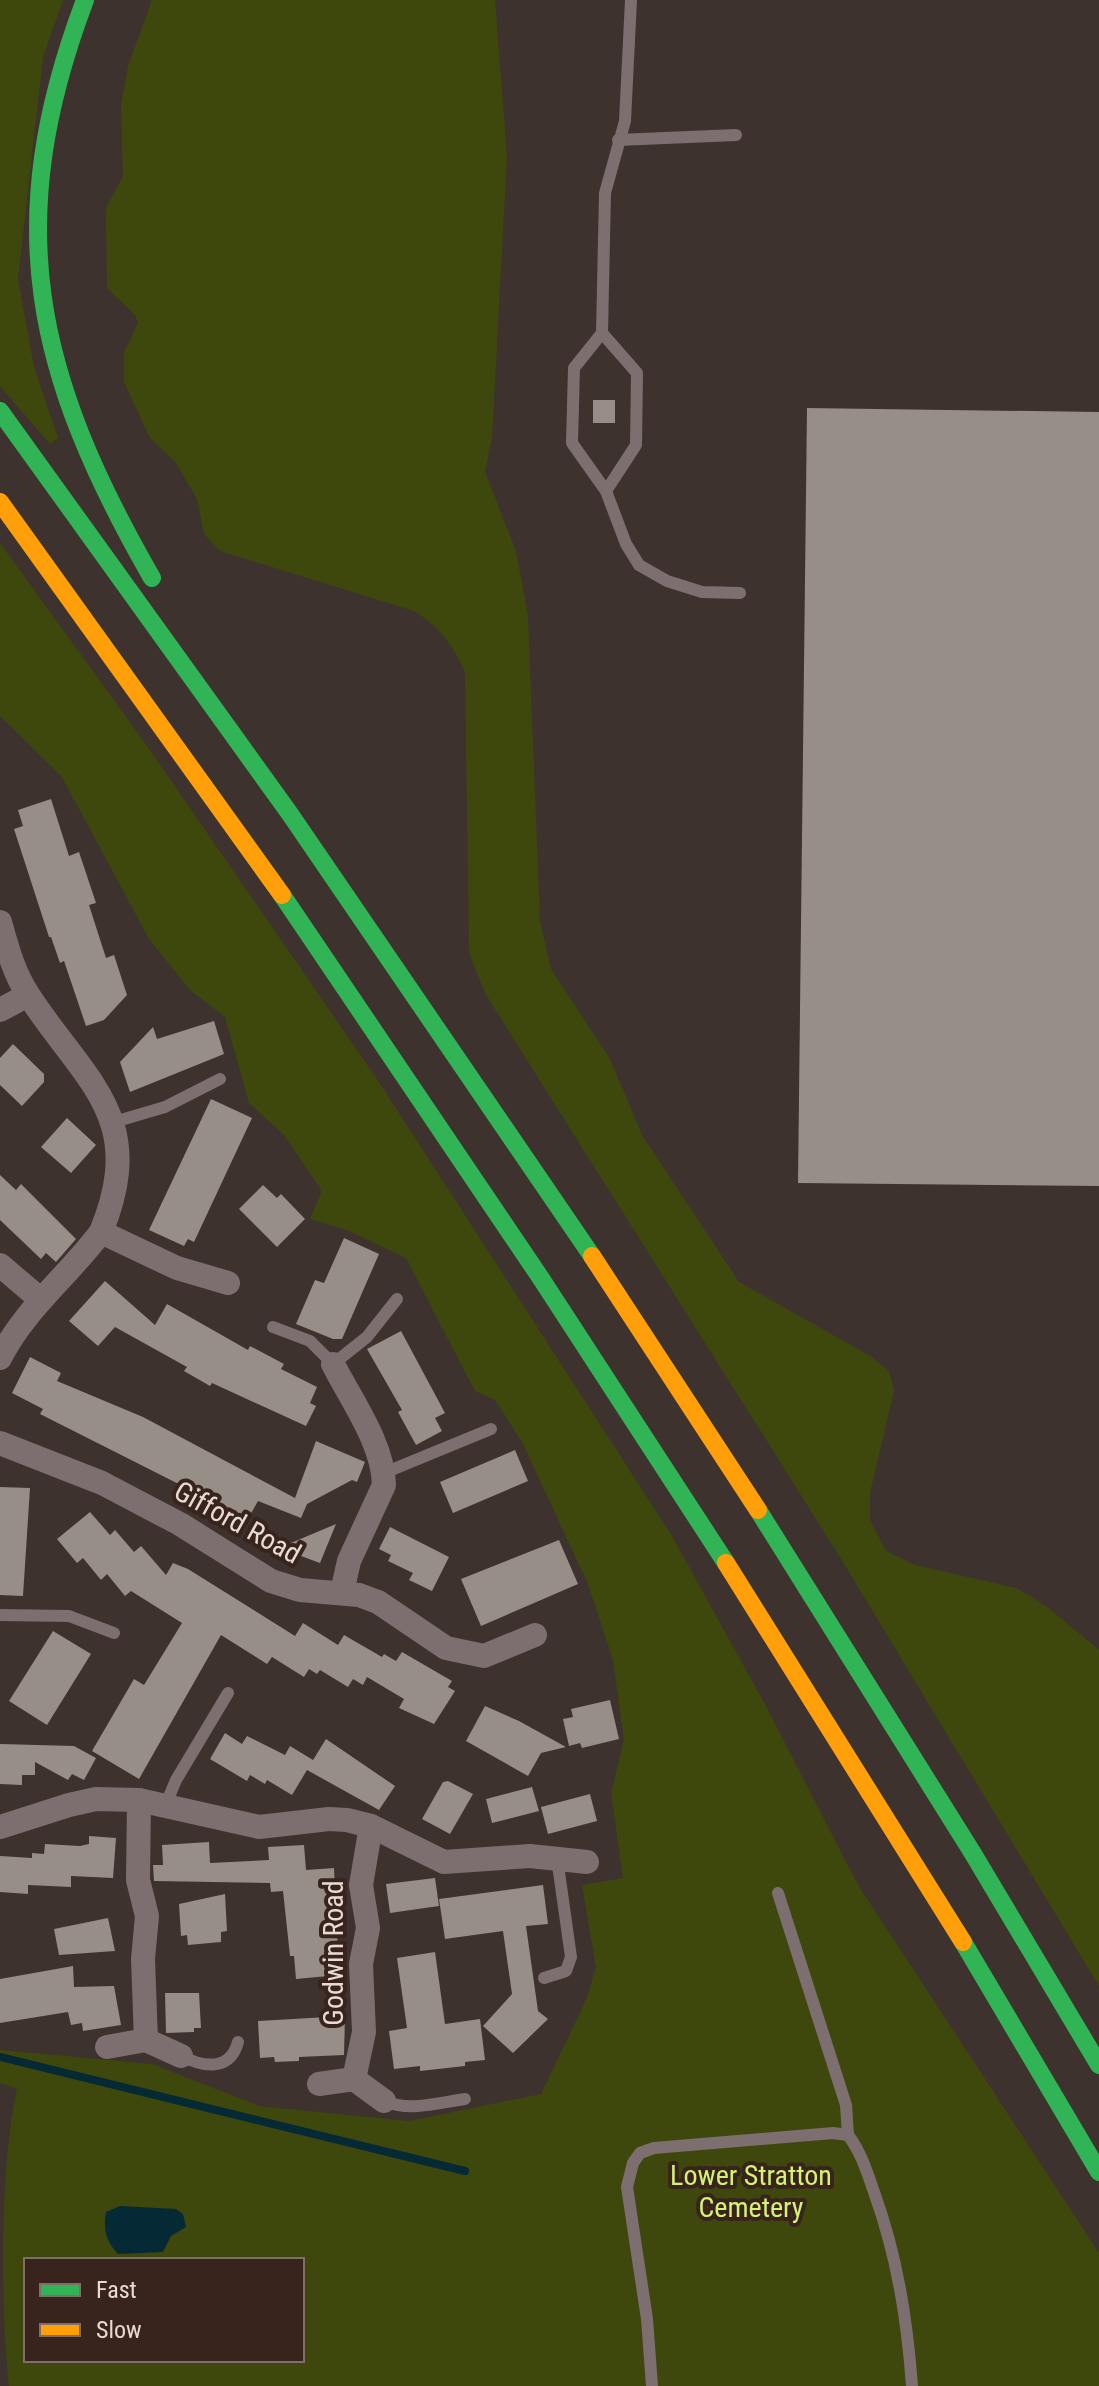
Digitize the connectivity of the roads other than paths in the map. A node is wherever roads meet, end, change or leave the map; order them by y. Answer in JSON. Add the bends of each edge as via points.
{"nodes":[{"id":1,"x":85,"y":0,"type":"edge"},
{"id":2,"x":631,"y":0,"type":"edge"},
{"id":3,"x":736,"y":135,"type":"dead end"},
{"id":4,"x":618,"y":140,"type":"junction"},
{"id":5,"x":602,"y":333,"type":"junction"},
{"id":6,"x":0,"y":411,"type":"edge"},
{"id":7,"x":606,"y":491,"type":"junction"},
{"id":8,"x":0,"y":502,"type":"edge"},
{"id":9,"x":740,"y":593,"type":"dead end"},
{"id":10,"x":164,"y":599,"type":"dead end"},
{"id":11,"x":179,"y":626,"type":"dead end"},
{"id":12,"x":211,"y":698,"type":"junction"},
{"id":13,"x":0,"y":922,"type":"edge"},
{"id":14,"x":28,"y":995,"type":"junction"},
{"id":15,"x":0,"y":1010,"type":"edge"},
{"id":16,"x":220,"y":1079,"type":"dead end"},
{"id":17,"x":114,"y":1122,"type":"junction"},
{"id":18,"x":101,"y":1232,"type":"junction"},
{"id":19,"x":0,"y":1265,"type":"edge"},
{"id":20,"x":228,"y":1283,"type":"dead end"},
{"id":21,"x":40,"y":1299,"type":"junction"},
{"id":22,"x":397,"y":1299,"type":"dead end"},
{"id":23,"x":273,"y":1327,"type":"dead end"},
{"id":24,"x":0,"y":1358,"type":"edge"},
{"id":25,"x":333,"y":1364,"type":"junction"},
{"id":26,"x":491,"y":1429,"type":"dead end"},
{"id":27,"x":0,"y":1443,"type":"edge"},
{"id":28,"x":384,"y":1473,"type":"junction"},
{"id":29,"x":342,"y":1592,"type":"junction"},
{"id":30,"x":0,"y":1615,"type":"edge"},
{"id":31,"x":114,"y":1633,"type":"dead end"},
{"id":32,"x":535,"y":1635,"type":"dead end"},
{"id":33,"x":228,"y":1693,"type":"dead end"},
{"id":34,"x":139,"y":1800,"type":"junction"},
{"id":35,"x":166,"y":1804,"type":"junction"},
{"id":36,"x":371,"y":1826,"type":"junction"},
{"id":37,"x":0,"y":1827,"type":"edge"},
{"id":38,"x":557,"y":1858,"type":"junction"},
{"id":39,"x":587,"y":1862,"type":"dead end"},
{"id":40,"x":778,"y":1893,"type":"dead end"},
{"id":41,"x":544,"y":1978,"type":"dead end"},
{"id":42,"x":146,"y":2040,"type":"junction"},
{"id":43,"x":238,"y":2042,"type":"dead end"},
{"id":44,"x":107,"y":2047,"type":"dead end"},
{"id":45,"x":181,"y":2056,"type":"joint"},
{"id":46,"x":1099,"y":2065,"type":"edge"},
{"id":47,"x":354,"y":2079,"type":"junction"},
{"id":48,"x":319,"y":2084,"type":"dead end"},
{"id":49,"x":465,"y":2099,"type":"dead end"},
{"id":50,"x":384,"y":2101,"type":"joint"},
{"id":51,"x":848,"y":2135,"type":"junction"},
{"id":52,"x":1099,"y":2172,"type":"edge"},
{"id":53,"x":652,"y":2386,"type":"edge"},
{"id":54,"x":912,"y":2386,"type":"edge"}],
"edges":[{"from":1,"to":10,"type":"highway","via":[[40,137],[37,277],[50,353],[68,409],[91,467]]},
{"from":2,"to":4,"type":"lane","via":[[630,84]]},
{"from":3,"to":4,"type":"lane"},
{"from":4,"to":5,"type":"lane","via":[[605,193]]},
{"from":5,"to":7,"type":"lane","via":[[574,368],[572,443]]},
{"from":5,"to":7,"type":"lane","via":[[637,373],[636,445]]},
{"from":6,"to":12,"type":"highway"},
{"from":7,"to":9,"type":"lane","via":[[639,565],[702,592]]},
{"from":8,"to":52,"type":"highway","via":[[301,923],[643,1431],[907,1849]]},
{"from":11,"to":12,"type":"highway"},
{"from":12,"to":46,"type":"highway","via":[[651,1342],[839,1634]]},
{"from":13,"to":14,"type":"street"},
{"from":14,"to":15,"type":"street"},
{"from":14,"to":17,"type":"street","via":[[86,1070]]},
{"from":16,"to":17,"type":"lane","via":[[165,1107]]},
{"from":17,"to":18,"type":"street","via":[[116,1190]]},
{"from":18,"to":20,"type":"street","via":[[177,1268]]},
{"from":18,"to":21,"type":"street"},
{"from":19,"to":21,"type":"street"},
{"from":21,"to":24,"type":"street"},
{"from":22,"to":25,"type":"lane","via":[[367,1337]]},
{"from":23,"to":25,"type":"lane","via":[[310,1341]]},
{"from":25,"to":28,"type":"street"},
{"from":26,"to":28,"type":"lane"},
{"from":27,"to":29,"type":"street","name":"Gifford Road","via":[[102,1483],[271,1581],[300,1590]]},
{"from":28,"to":29,"type":"street","via":[[381,1494],[349,1561]]},
{"from":29,"to":32,"type":"street","name":"Gifford Road","via":[[378,1602],[432,1641],[472,1656]]},
{"from":30,"to":31,"type":"lane","via":[[69,1616]]},
{"from":33,"to":35,"type":"lane"},
{"from":34,"to":35,"type":"street"},
{"from":34,"to":37,"type":"street","via":[[96,1799]]},
{"from":34,"to":42,"type":"street","via":[[138,1880],[147,1916]]},
{"from":35,"to":36,"type":"street","via":[[259,1827],[329,1819]]},
{"from":36,"to":38,"type":"street","via":[[444,1862]]},
{"from":36,"to":47,"type":"street","name":"Godwin Road","via":[[361,1876],[368,1928],[361,1964],[364,2032]]},
{"from":38,"to":39,"type":"street"},
{"from":38,"to":41,"type":"lane","via":[[571,1957],[566,1971]]},
{"from":40,"to":51,"type":"lane","via":[[846,2105]]},
{"from":42,"to":44,"type":"street"},
{"from":42,"to":45,"type":"street"},
{"from":43,"to":45,"type":"lane","via":[[221,2064]]},
{"from":47,"to":48,"type":"street"},
{"from":47,"to":50,"type":"street"},
{"from":49,"to":50,"type":"lane","via":[[415,2107]]},
{"from":51,"to":53,"type":"lane","via":[[640,2153],[627,2187]]},
{"from":51,"to":54,"type":"lane","via":[[858,2149],[898,2264]]}]}
